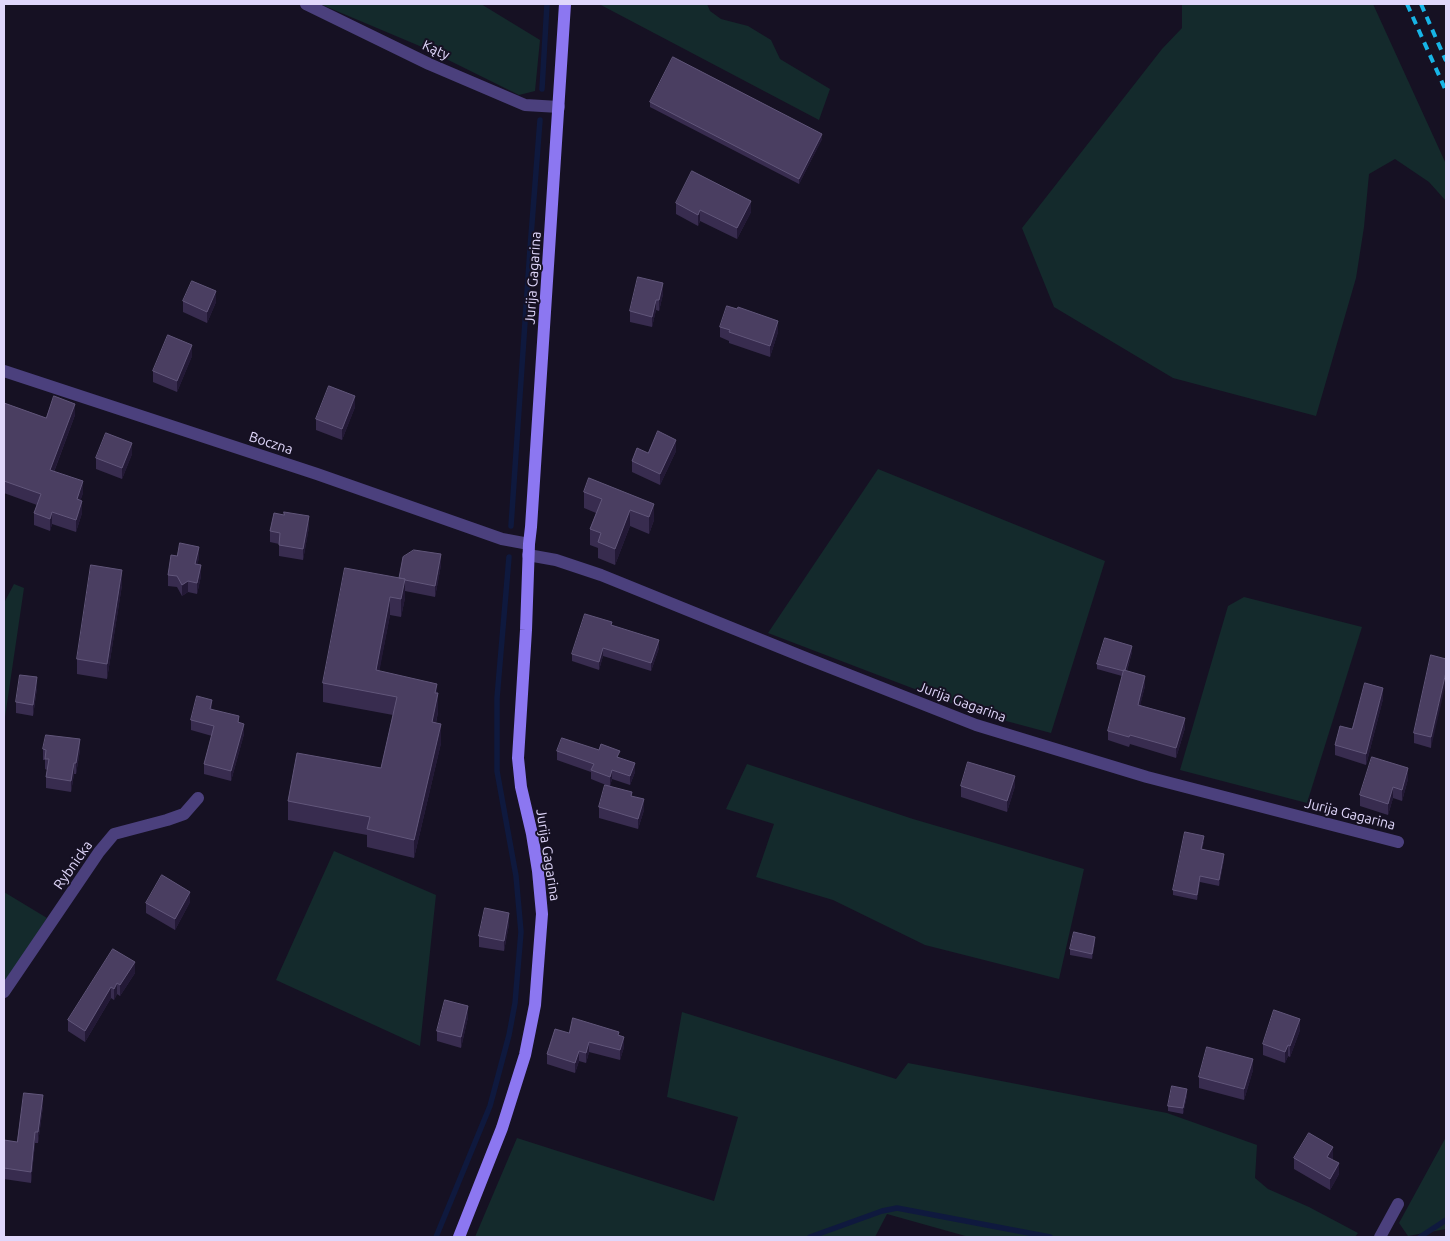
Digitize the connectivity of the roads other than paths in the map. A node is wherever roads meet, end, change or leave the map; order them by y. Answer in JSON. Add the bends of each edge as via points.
{"nodes":[{"id":1,"x":306,"y":4,"type":"edge"},
{"id":2,"x":565,"y":4,"type":"edge"},
{"id":3,"x":559,"y":106,"type":"junction"},
{"id":4,"x":4,"y":371,"type":"edge"},
{"id":5,"x":529,"y":549,"type":"junction"},
{"id":6,"x":198,"y":798,"type":"dead end"},
{"id":7,"x":1398,"y":842,"type":"dead end"},
{"id":8,"x":4,"y":992,"type":"edge"},
{"id":9,"x":1398,"y":1204,"type":"dead end"},
{"id":10,"x":459,"y":1237,"type":"edge"},
{"id":11,"x":1380,"y":1237,"type":"edge"}],
"edges":[{"from":1,"to":3,"type":"street","name":"Kąty","via":[[429,64],[525,105]]},
{"from":2,"to":3,"type":"street","name":"Jurija Gagarina"},
{"from":3,"to":5,"type":"street","name":"Jurija Gagarina"},
{"from":4,"to":5,"type":"street","name":"Boczna","via":[[300,468]]},
{"from":5,"to":7,"type":"street","name":"Jurija Gagarina","via":[[976,725],[1147,777]]},
{"from":5,"to":10,"type":"street","name":"Jurija Gagarina","via":[[518,758],[534,843],[542,914],[535,1005],[525,1055],[502,1128]]},
{"from":6,"to":8,"type":"street","name":"Rybnicka","via":[[184,814],[114,834]]},
{"from":9,"to":11,"type":"street"}]}
